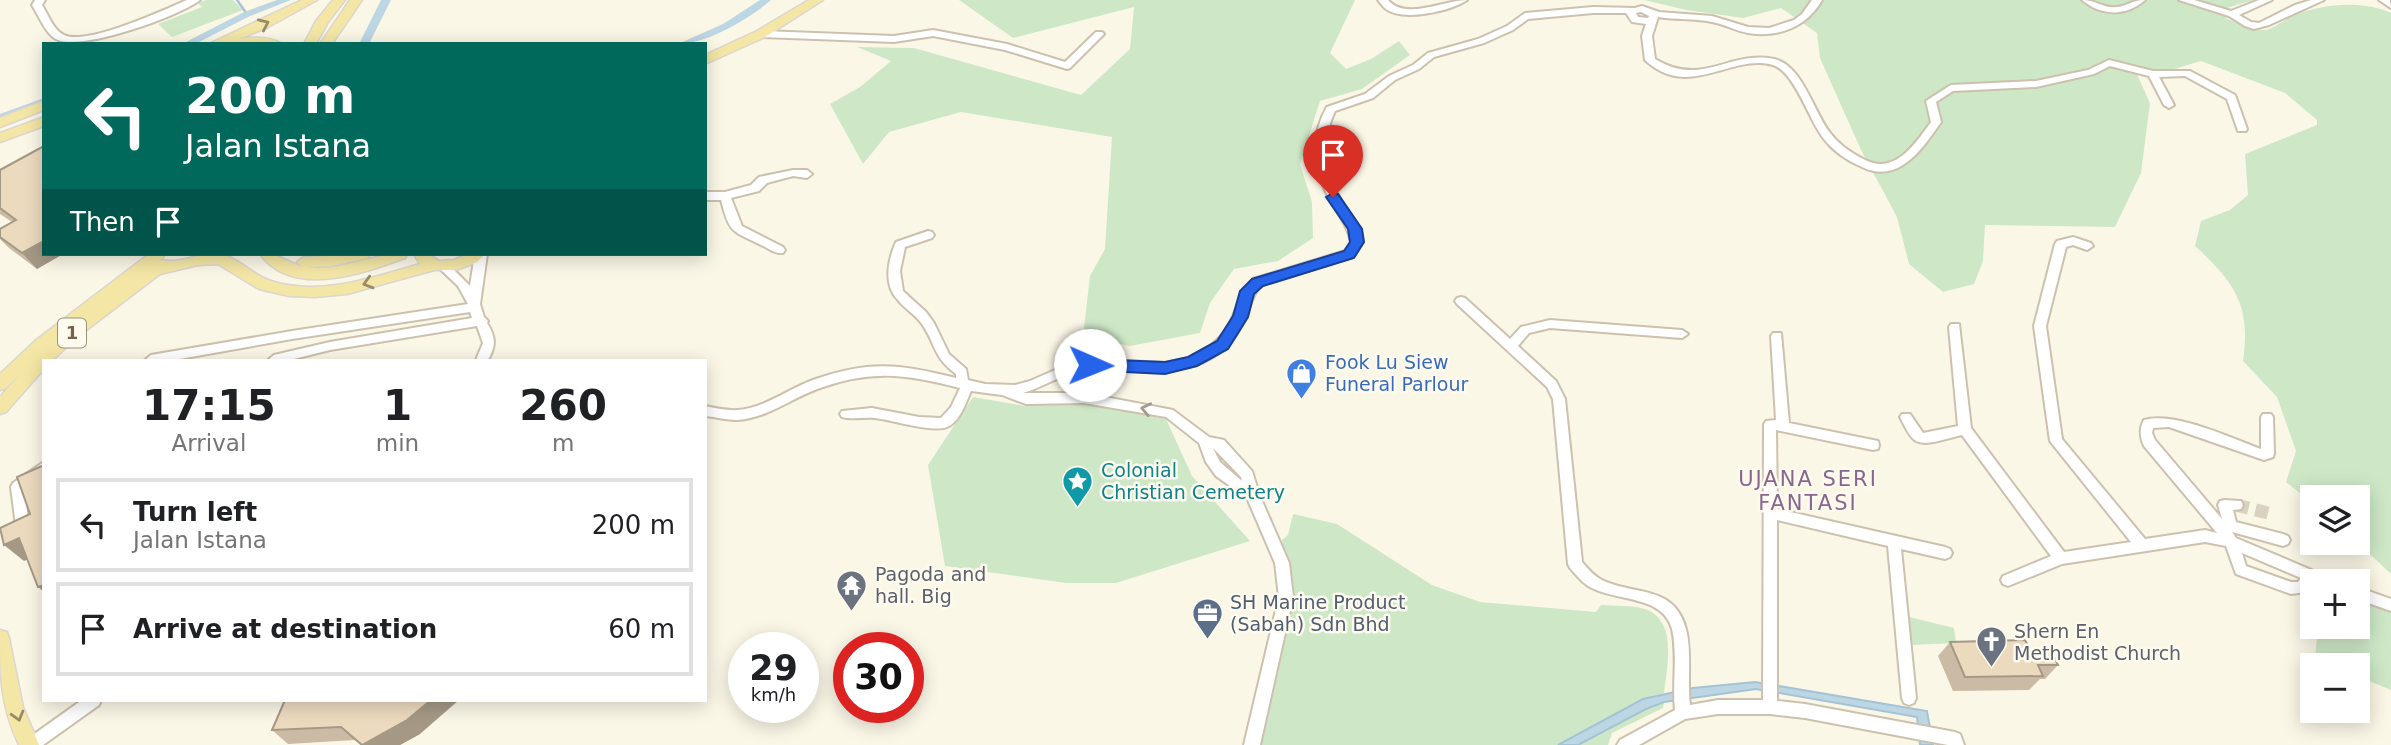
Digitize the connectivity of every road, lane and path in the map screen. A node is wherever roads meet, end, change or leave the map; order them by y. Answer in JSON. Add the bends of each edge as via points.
{"nodes":[{"id":1,"x":40,"y":0,"type":"edge"},
{"id":2,"x":195,"y":0,"type":"edge"},
{"id":3,"x":311,"y":0,"type":"edge"},
{"id":4,"x":326,"y":0,"type":"edge"},
{"id":5,"x":338,"y":0,"type":"edge"},
{"id":6,"x":356,"y":0,"type":"edge"},
{"id":7,"x":803,"y":0,"type":"edge"},
{"id":8,"x":817,"y":0,"type":"edge"},
{"id":9,"x":1383,"y":0,"type":"edge"},
{"id":10,"x":1462,"y":0,"type":"edge"},
{"id":11,"x":1817,"y":0,"type":"edge"},
{"id":12,"x":2087,"y":0,"type":"edge"},
{"id":13,"x":2140,"y":0,"type":"edge"},
{"id":14,"x":2184,"y":0,"type":"edge"},
{"id":15,"x":2267,"y":0,"type":"edge"},
{"id":16,"x":2319,"y":0,"type":"edge"},
{"id":17,"x":2384,"y":0,"type":"edge"},
{"id":18,"x":2391,"y":5,"type":"edge"},
{"id":19,"x":1638,"y":12,"type":"edge"},
{"id":20,"x":2232,"y":14,"type":"junction"},
{"id":21,"x":1651,"y":18,"type":"junction"},
{"id":22,"x":761,"y":34,"type":"junction"},
{"id":23,"x":1099,"y":34,"type":"dead end"},
{"id":24,"x":1647,"y":36,"type":"junction"},
{"id":25,"x":220,"y":42,"type":"edge"},
{"id":26,"x":305,"y":42,"type":"edge"},
{"id":27,"x":311,"y":42,"type":"edge"},
{"id":28,"x":327,"y":42,"type":"edge"},
{"id":29,"x":707,"y":50,"type":"edge"},
{"id":30,"x":707,"y":59,"type":"edge"},
{"id":31,"x":2151,"y":73,"type":"junction"},
{"id":32,"x":2169,"y":105,"type":"dead end"},
{"id":33,"x":42,"y":106,"type":"edge"},
{"id":34,"x":42,"y":114,"type":"edge"},
{"id":35,"x":42,"y":121,"type":"edge"},
{"id":36,"x":0,"y":123,"type":"edge"},
{"id":37,"x":28,"y":123,"type":"junction"},
{"id":38,"x":0,"y":129,"type":"edge"},
{"id":39,"x":42,"y":129,"type":"edge"},
{"id":40,"x":2242,"y":129,"type":"dead end"},
{"id":41,"x":0,"y":138,"type":"edge"},
{"id":42,"x":0,"y":144,"type":"edge"},
{"id":43,"x":807,"y":174,"type":"dead end"},
{"id":44,"x":707,"y":196,"type":"edge"},
{"id":45,"x":725,"y":196,"type":"junction"},
{"id":46,"x":928,"y":235,"type":"dead end"},
{"id":47,"x":2087,"y":246,"type":"dead end"},
{"id":48,"x":779,"y":250,"type":"dead end"},
{"id":49,"x":155,"y":256,"type":"edge"},
{"id":50,"x":173,"y":256,"type":"edge"},
{"id":51,"x":271,"y":256,"type":"edge"},
{"id":52,"x":278,"y":256,"type":"edge"},
{"id":53,"x":351,"y":256,"type":"edge"},
{"id":54,"x":394,"y":256,"type":"edge"},
{"id":55,"x":422,"y":256,"type":"edge"},
{"id":56,"x":475,"y":256,"type":"edge"},
{"id":57,"x":479,"y":256,"type":"edge"},
{"id":58,"x":439,"y":265,"type":"junction"},
{"id":59,"x":155,"y":270,"type":"junction"},
{"id":60,"x":1461,"y":301,"type":"dead end"},
{"id":61,"x":474,"y":304,"type":"junction"},
{"id":62,"x":482,"y":321,"type":"junction"},
{"id":63,"x":1955,"y":327,"type":"dead end"},
{"id":64,"x":1682,"y":334,"type":"dead end"},
{"id":65,"x":1777,"y":336,"type":"dead end"},
{"id":66,"x":1512,"y":345,"type":"junction"},
{"id":67,"x":45,"y":359,"type":"edge"},
{"id":68,"x":157,"y":359,"type":"edge"},
{"id":69,"x":278,"y":359,"type":"edge"},
{"id":70,"x":483,"y":359,"type":"edge"},
{"id":71,"x":42,"y":361,"type":"edge"},
{"id":72,"x":0,"y":384,"type":"edge"},
{"id":73,"x":965,"y":384,"type":"junction"},
{"id":74,"x":1003,"y":390,"type":"junction"},
{"id":75,"x":0,"y":408,"type":"edge"},
{"id":76,"x":707,"y":411,"type":"edge"},
{"id":77,"x":846,"y":414,"type":"dead end"},
{"id":78,"x":1906,"y":417,"type":"dead end"},
{"id":79,"x":2267,"y":417,"type":"dead end"},
{"id":80,"x":1777,"y":425,"type":"junction"},
{"id":81,"x":1965,"y":429,"type":"junction"},
{"id":82,"x":1874,"y":445,"type":"dead end"},
{"id":83,"x":42,"y":469,"type":"edge"},
{"id":84,"x":2236,"y":505,"type":"dead end"},
{"id":85,"x":1770,"y":513,"type":"junction"},
{"id":86,"x":21,"y":522,"type":"edge"},
{"id":87,"x":2225,"y":527,"type":"junction"},
{"id":88,"x":2283,"y":540,"type":"dead end"},
{"id":89,"x":1894,"y":542,"type":"junction"},
{"id":90,"x":2231,"y":542,"type":"junction"},
{"id":91,"x":2143,"y":547,"type":"junction"},
{"id":92,"x":1945,"y":553,"type":"dead end"},
{"id":93,"x":2061,"y":558,"type":"junction"},
{"id":94,"x":2300,"y":572,"type":"edge"},
{"id":95,"x":2008,"y":580,"type":"dead end"},
{"id":96,"x":2300,"y":588,"type":"edge"},
{"id":97,"x":2370,"y":598,"type":"edge"},
{"id":98,"x":2391,"y":605,"type":"edge"},
{"id":99,"x":0,"y":638,"type":"edge"},
{"id":100,"x":1770,"y":693,"type":"junction"},
{"id":101,"x":1909,"y":698,"type":"dead end"},
{"id":102,"x":91,"y":702,"type":"edge"},
{"id":103,"x":1682,"y":708,"type":"junction"},
{"id":104,"x":1917,"y":733,"type":"joint"},
{"id":105,"x":1934,"y":736,"type":"joint"},
{"id":106,"x":1956,"y":742,"type":"edge"},
{"id":107,"x":30,"y":745,"type":"edge"},
{"id":108,"x":1251,"y":745,"type":"edge"},
{"id":109,"x":1625,"y":745,"type":"edge"}],
"edges":[{"from":1,"to":2,"type":"street","via":[[37,5],[53,30],[74,41],[97,37]]},
{"from":25,"to":3,"type":"main road","one_way":true},
{"from":4,"to":26,"type":"main road"},
{"from":5,"to":27,"type":"main road"},
{"from":6,"to":28,"type":"main road"},
{"from":7,"to":29,"type":"main road"},
{"from":8,"to":22,"type":"main road"},
{"from":9,"to":10,"type":"street","via":[[1399,12],[1429,10]]},
{"from":11,"to":21,"type":"street","via":[[1812,11],[1788,28],[1770,31],[1706,18]]},
{"from":12,"to":13,"type":"street","via":[[2108,12],[2118,12]]},
{"from":14,"to":20,"type":"street"},
{"from":15,"to":20,"type":"street"},
{"from":16,"to":20,"type":"street","via":[[2265,26],[2245,23]]},
{"from":17,"to":18,"type":"street"},
{"from":19,"to":21,"type":"street"},
{"from":19,"to":24,"type":"street"},
{"from":19,"to":74,"type":"street","via":[[1525,16],[1481,41],[1431,55],[1369,96],[1331,109],[1321,125],[1325,182],[1355,229],[1357,242],[1349,254],[1257,282],[1248,291],[1233,331],[1208,355],[1165,368],[1077,367],[1037,386]]},
{"from":21,"to":24,"type":"street"},
{"from":22,"to":23,"type":"street","via":[[894,39],[933,33],[1007,47],[1067,65]]},
{"from":22,"to":30,"type":"main road"},
{"from":24,"to":31,"type":"street","via":[[1650,60],[1661,69],[1683,74],[1776,62],[1788,70],[1826,135],[1867,167],[1892,168],[1914,154],[1936,122],[1931,102],[1951,88],[2036,84],[2091,72],[2109,63]]},
{"from":31,"to":32,"type":"street"},
{"from":31,"to":40,"type":"street","via":[[2188,73],[2227,94],[2235,103]]},
{"from":33,"to":36,"type":"main road"},
{"from":34,"to":37,"type":"main road"},
{"from":35,"to":37,"type":"main road"},
{"from":37,"to":38,"type":"main road"},
{"from":37,"to":41,"type":"main road"},
{"from":39,"to":42,"type":"main road"},
{"from":43,"to":45,"type":"street","via":[[763,180],[755,188]]},
{"from":44,"to":45,"type":"street"},
{"from":45,"to":48,"type":"street","via":[[736,230]]},
{"from":46,"to":73,"type":"street","via":[[900,245],[892,272],[896,290],[924,316],[935,344],[947,362],[962,372]]},
{"from":47,"to":91,"type":"street","via":[[2061,244],[2040,326],[2056,441]]},
{"from":49,"to":72,"type":"main road","number":"1","via":[[50,336]]},
{"from":50,"to":59,"type":"main road","number":"1"},
{"from":51,"to":54,"type":"main road","via":[[290,269],[338,273]]},
{"from":52,"to":53,"type":"main road","via":[[309,263]]},
{"from":55,"to":58,"type":"main road"},
{"from":56,"to":58,"type":"main road"},
{"from":57,"to":61,"type":"street"},
{"from":58,"to":59,"type":"main road","one_way":true,"via":[[347,289],[315,292],[264,285],[221,259]]},
{"from":58,"to":61,"type":"street","via":[[462,283]]},
{"from":59,"to":67,"type":"main road","number":"1"},
{"from":60,"to":66,"type":"street"},
{"from":61,"to":62,"type":"street"},
{"from":61,"to":68,"type":"street"},
{"from":62,"to":69,"type":"street"},
{"from":62,"to":70,"type":"street","via":[[489,336]]},
{"from":63,"to":81,"type":"street"},
{"from":64,"to":66,"type":"street","via":[[1550,324],[1525,330]]},
{"from":65,"to":80,"type":"street"},
{"from":66,"to":103,"type":"street","via":[[1552,384],[1559,400],[1574,564],[1602,587],[1648,598],[1671,613],[1680,638]]},
{"from":71,"to":75,"type":"main road","number":"1"},
{"from":73,"to":74,"type":"street"},
{"from":73,"to":76,"type":"street","via":[[917,372],[865,371],[737,415]]},
{"from":73,"to":77,"type":"street","via":[[956,410],[944,423],[866,411]]},
{"from":108,"to":74,"type":"street","one_way":true,"via":[[1286,597],[1282,563],[1252,494],[1227,479],[1206,455],[1205,441],[1169,413],[1084,398],[1026,400]]},
{"from":78,"to":81,"type":"street","via":[[1919,437]]},
{"from":79,"to":87,"type":"street","via":[[2268,453],[2264,455],[2169,422],[2148,423],[2146,433],[2155,452]]},
{"from":80,"to":82,"type":"street"},
{"from":80,"to":85,"type":"street"},
{"from":81,"to":93,"type":"street"},
{"from":83,"to":86,"type":"street","via":[[18,487]]},
{"from":84,"to":87,"type":"street","via":[[2225,505]]},
{"from":85,"to":89,"type":"street"},
{"from":85,"to":100,"type":"street"},
{"from":87,"to":88,"type":"street"},
{"from":87,"to":90,"type":"street"},
{"from":89,"to":92,"type":"street"},
{"from":89,"to":101,"type":"street"},
{"from":90,"to":91,"type":"street","via":[[2205,536]]},
{"from":90,"to":94,"type":"street"},
{"from":90,"to":96,"type":"street","via":[[2241,570]]},
{"from":91,"to":93,"type":"street"},
{"from":93,"to":95,"type":"street"},
{"from":97,"to":98,"type":"street"},
{"from":99,"to":107,"type":"main road","one_way":true,"via":[[23,734]]},
{"from":100,"to":103,"type":"street","via":[[1718,707]]},
{"from":100,"to":104,"type":"street","via":[[1805,711]]},
{"from":102,"to":107,"type":"street"},
{"from":103,"to":109,"type":"street"},
{"from":104,"to":105,"type":"street"},
{"from":105,"to":106,"type":"street"}]}
